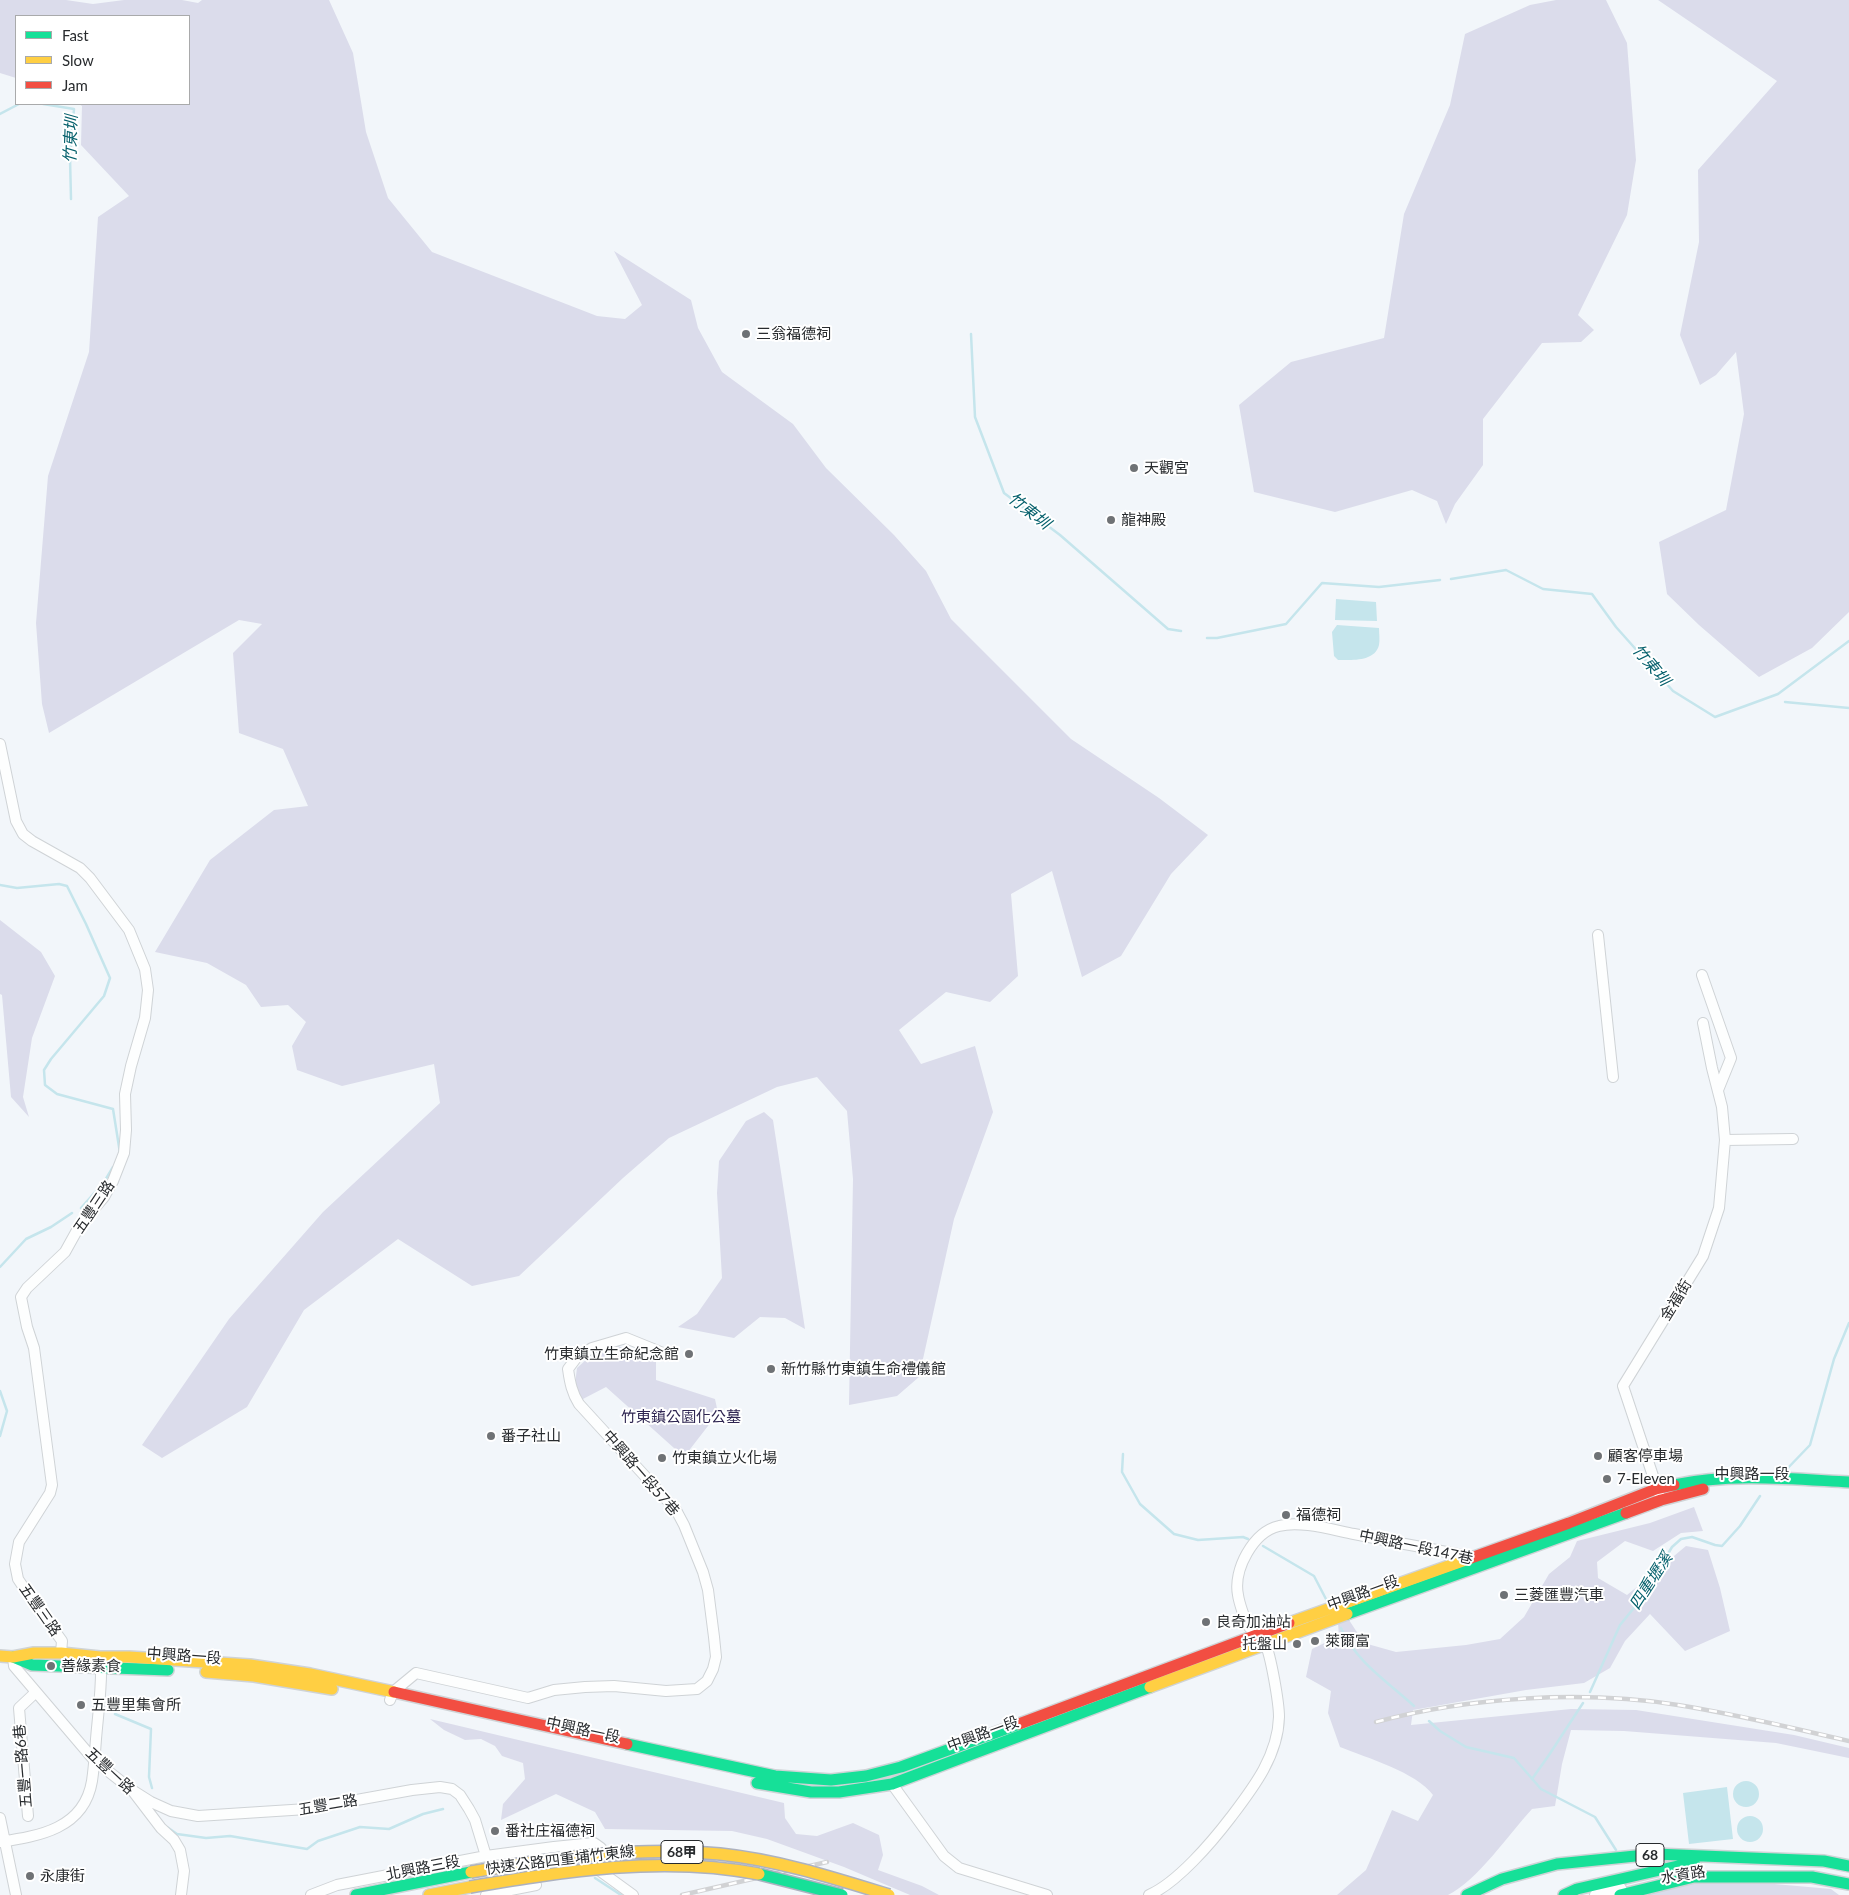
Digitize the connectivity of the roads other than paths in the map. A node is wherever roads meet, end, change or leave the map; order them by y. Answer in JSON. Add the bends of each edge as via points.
{"nodes":[{"id":1,"x":0,"y":744,"type":"edge"},
{"id":2,"x":1598,"y":936,"type":"dead end"},
{"id":3,"x":1702,"y":975,"type":"dead end"},
{"id":4,"x":1704,"y":1024,"type":"dead end"},
{"id":5,"x":1613,"y":1077,"type":"dead end"},
{"id":6,"x":1718,"y":1090,"type":"junction"},
{"id":7,"x":1793,"y":1139,"type":"dead end"},
{"id":8,"x":1725,"y":1140,"type":"junction"},
{"id":9,"x":663,"y":1353,"type":"dead end"},
{"id":10,"x":1849,"y":1482,"type":"edge"},
{"id":11,"x":1849,"y":1492,"type":"edge"},
{"id":12,"x":1659,"y":1494,"type":"junction"},
{"id":13,"x":1472,"y":1557,"type":"junction"},
{"id":14,"x":1488,"y":1563,"type":"junction"},
{"id":15,"x":1258,"y":1634,"type":"junction"},
{"id":16,"x":1265,"y":1644,"type":"junction"},
{"id":17,"x":61,"y":1653,"type":"junction"},
{"id":18,"x":0,"y":1656,"type":"edge"},
{"id":19,"x":13,"y":1657,"type":"junction"},
{"id":20,"x":101,"y":1663,"type":"junction"},
{"id":21,"x":36,"y":1692,"type":"junction"},
{"id":22,"x":392,"y":1696,"type":"junction"},
{"id":23,"x":94,"y":1760,"type":"junction"},
{"id":24,"x":892,"y":1784,"type":"junction"},
{"id":25,"x":132,"y":1790,"type":"junction"},
{"id":26,"x":28,"y":1816,"type":"dead end"},
{"id":27,"x":0,"y":1818,"type":"edge"},
{"id":28,"x":2,"y":1842,"type":"edge"},
{"id":29,"x":486,"y":1856,"type":"junction"},
{"id":30,"x":1801,"y":1860,"type":"junction"},
{"id":31,"x":1849,"y":1866,"type":"edge"},
{"id":32,"x":1774,"y":1870,"type":"dead end"},
{"id":33,"x":600,"y":1871,"type":"junction"},
{"id":34,"x":1849,"y":1884,"type":"edge"},
{"id":35,"x":16,"y":1895,"type":"edge"},
{"id":36,"x":181,"y":1895,"type":"edge"},
{"id":37,"x":312,"y":1895,"type":"edge"},
{"id":38,"x":356,"y":1895,"type":"edge"},
{"id":39,"x":428,"y":1895,"type":"edge"},
{"id":40,"x":486,"y":1895,"type":"edge"},
{"id":41,"x":633,"y":1895,"type":"edge"},
{"id":42,"x":842,"y":1895,"type":"edge"},
{"id":43,"x":889,"y":1895,"type":"edge"},
{"id":44,"x":1047,"y":1895,"type":"edge"},
{"id":45,"x":1149,"y":1895,"type":"edge"},
{"id":46,"x":1467,"y":1895,"type":"edge"},
{"id":47,"x":1564,"y":1895,"type":"edge"},
{"id":48,"x":1595,"y":1895,"type":"edge"},
{"id":49,"x":1620,"y":1895,"type":"edge"}],
"edges":[{"from":1,"to":17,"type":"street","name":"五豐三路","via":[[16,821],[23,834],[80,868],[90,878],[129,930],[145,969],[148,990],[145,1018],[125,1094],[124,1153],[113,1181],[64,1252],[21,1297],[34,1348],[52,1485],[19,1542],[15,1564],[18,1579],[62,1641]]},
{"from":2,"to":5,"type":"street"},
{"from":3,"to":6,"type":"street","via":[[1731,1058]]},
{"from":4,"to":6,"type":"street","name":"金福街"},
{"from":6,"to":8,"type":"street","name":"金福街"},
{"from":7,"to":8,"type":"street"},
{"from":8,"to":12,"type":"street","name":"金福街","via":[[1719,1208],[1703,1256],[1623,1386]]},
{"from":9,"to":22,"type":"street","name":"中興路一段57巷","via":[[626,1338],[592,1348],[577,1357],[568,1369],[573,1394],[579,1404],[676,1510],[684,1525],[708,1590],[716,1657],[707,1681],[686,1691],[585,1687],[554,1690],[528,1698],[416,1673]]},
{"from":10,"to":12,"type":"main road","name":"中興路一段","via":[[1753,1477],[1693,1481]]},
{"from":11,"to":12,"type":"main road","name":"中興路一段","via":[[1751,1486]]},
{"from":12,"to":13,"type":"main road","name":"中興路一段"},
{"from":12,"to":14,"type":"main road","name":"中興路一段"},
{"from":13,"to":14,"type":"street","name":"中興路一段147巷"},
{"from":13,"to":15,"type":"main road","name":"中興路一段"},
{"from":13,"to":15,"type":"street","name":"中興路一段147巷","via":[[1315,1526],[1279,1526],[1266,1532],[1249,1550],[1237,1578],[1238,1595],[1249,1627]]},
{"from":14,"to":16,"type":"main road","name":"中興路一段"},
{"from":15,"to":16,"type":"street","name":"中興路一段147巷"},
{"from":15,"to":22,"type":"main road","name":"中興路一段","via":[[896,1770],[835,1780],[775,1776]]},
{"from":16,"to":24,"type":"main road","name":"中興路一段"},
{"from":16,"to":45,"type":"street","via":[[1278,1698],[1279,1718],[1276,1739],[1267,1763],[1251,1791],[1205,1848],[1184,1869]]},
{"from":17,"to":19,"type":"main road"},
{"from":17,"to":20,"type":"main road"},
{"from":18,"to":19,"type":"main road"},
{"from":19,"to":20,"type":"main road","via":[[32,1665]]},
{"from":19,"to":21,"type":"street","name":"五豐一路","via":[[14,1666]]},
{"from":20,"to":22,"type":"main road","name":"中興路一段","via":[[129,1657],[250,1665],[310,1674]]},
{"from":20,"to":23,"type":"street"},
{"from":21,"to":23,"type":"street","name":"五豐一路"},
{"from":21,"to":26,"type":"street","name":"五豐一路6巷","via":[[19,1708]]},
{"from":22,"to":24,"type":"main road","name":"中興路一段","via":[[456,1718],[779,1788],[839,1792]]},
{"from":23,"to":25,"type":"street","name":"五豐一路"},
{"from":23,"to":28,"type":"street","via":[[92,1783],[76,1814],[54,1830]]},
{"from":24,"to":44,"type":"street","via":[[944,1856],[959,1868]]},
{"from":25,"to":29,"type":"street","name":"五豐二路","via":[[172,1811],[198,1816],[307,1809],[412,1790],[452,1789],[460,1795],[475,1820]]},
{"from":25,"to":36,"type":"street","name":"五豐一路","via":[[180,1850],[184,1871]]},
{"from":27,"to":28,"type":"street"},
{"from":28,"to":35,"type":"street"},
{"from":29,"to":33,"type":"street","name":"北興路三段","via":[[591,1843],[601,1848],[603,1865]]},
{"from":29,"to":37,"type":"street","name":"北興路三段","via":[[337,1885]]},
{"from":30,"to":31,"type":"main road","number":"68"},
{"from":30,"to":46,"type":"main road","number":"68","via":[[1655,1854],[1557,1864],[1502,1879]]},
{"from":30,"to":47,"type":"main road","via":[[1682,1865],[1577,1889]]},
{"from":32,"to":48,"type":"street","name":"水資路","via":[[1691,1872]]},
{"from":33,"to":40,"type":"street"},
{"from":33,"to":41,"type":"street"},
{"from":34,"to":49,"type":"main road","number":"68","via":[[1812,1877],[1694,1877]]},
{"from":38,"to":43,"type":"main road","name":"快速公路四重埔竹東線","number":"68甲","bridge":true,"via":[[552,1859],[611,1852],[678,1851],[764,1861]]},
{"from":39,"to":42,"type":"main road","name":"快速公路四重埔竹東線","number":"68甲","bridge":true,"via":[[552,1873],[612,1866],[678,1865],[760,1874]]}]}
